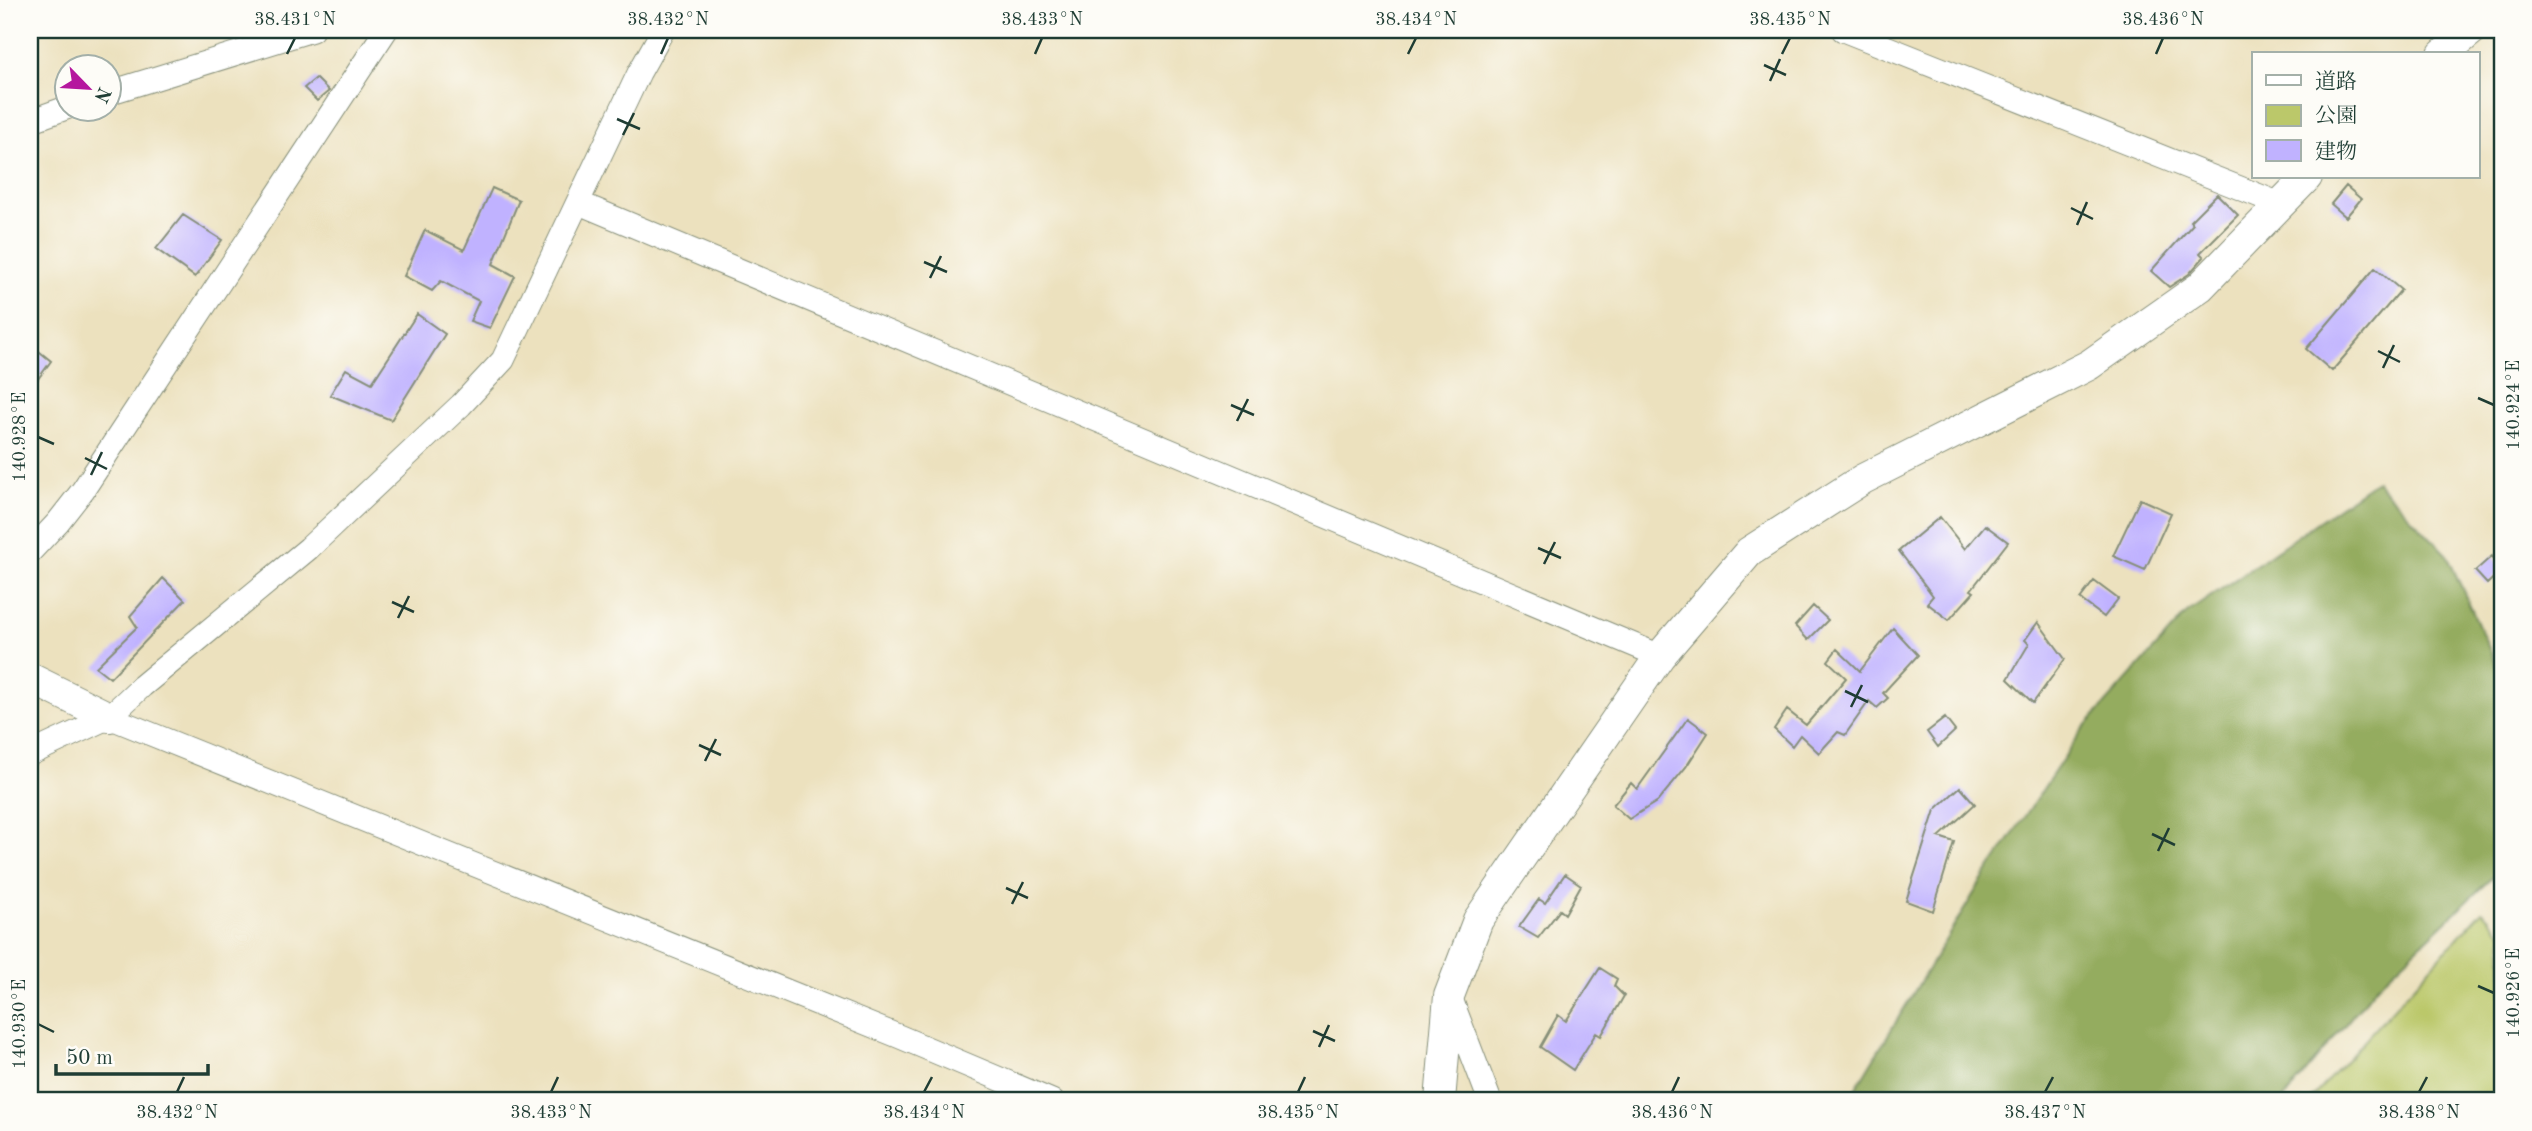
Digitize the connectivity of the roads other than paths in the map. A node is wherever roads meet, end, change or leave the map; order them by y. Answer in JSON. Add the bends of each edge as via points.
{"nodes":[{"id":1,"x":312,"y":30,"type":"edge"},
{"id":2,"x":386,"y":30,"type":"edge"},
{"id":3,"x":663,"y":30,"type":"edge"},
{"id":4,"x":1843,"y":30,"type":"edge"},
{"id":5,"x":2472,"y":30,"type":"edge"},
{"id":6,"x":2445,"y":52,"type":"edge"},
{"id":7,"x":122,"y":89,"type":"edge"},
{"id":8,"x":52,"y":113,"type":"edge"},
{"id":9,"x":30,"y":121,"type":"edge"},
{"id":10,"x":2306,"y":178,"type":"edge"},
{"id":11,"x":579,"y":203,"type":"junction"},
{"id":12,"x":2280,"y":204,"type":"junction"},
{"id":13,"x":30,"y":552,"type":"edge"},
{"id":14,"x":1660,"y":656,"type":"junction"},
{"id":15,"x":30,"y":678,"type":"edge"},
{"id":16,"x":109,"y":717,"type":"junction"},
{"id":17,"x":30,"y":754,"type":"edge"},
{"id":18,"x":1449,"y":996,"type":"junction"},
{"id":19,"x":1052,"y":1101,"type":"edge"},
{"id":20,"x":1440,"y":1101,"type":"edge"},
{"id":21,"x":1490,"y":1101,"type":"edge"}],
"edges":[{"from":1,"to":7,"type":"street"},
{"from":2,"to":13,"type":"street","via":[[83,490]]},
{"from":3,"to":11,"type":"street"},
{"from":4,"to":12,"type":"street"},
{"from":5,"to":6,"type":"street"},
{"from":8,"to":9,"type":"street"},
{"from":10,"to":12,"type":"street"},
{"from":11,"to":14,"type":"street"},
{"from":11,"to":16,"type":"street","via":[[503,360],[309,548]]},
{"from":12,"to":14,"type":"street","via":[[2200,287],[2089,365],[1863,479],[1749,552]]},
{"from":14,"to":18,"type":"street","via":[[1478,919]]},
{"from":15,"to":16,"type":"street"},
{"from":16,"to":17,"type":"street"},
{"from":16,"to":19,"type":"street"},
{"from":18,"to":20,"type":"street"},
{"from":18,"to":21,"type":"street"}]}
